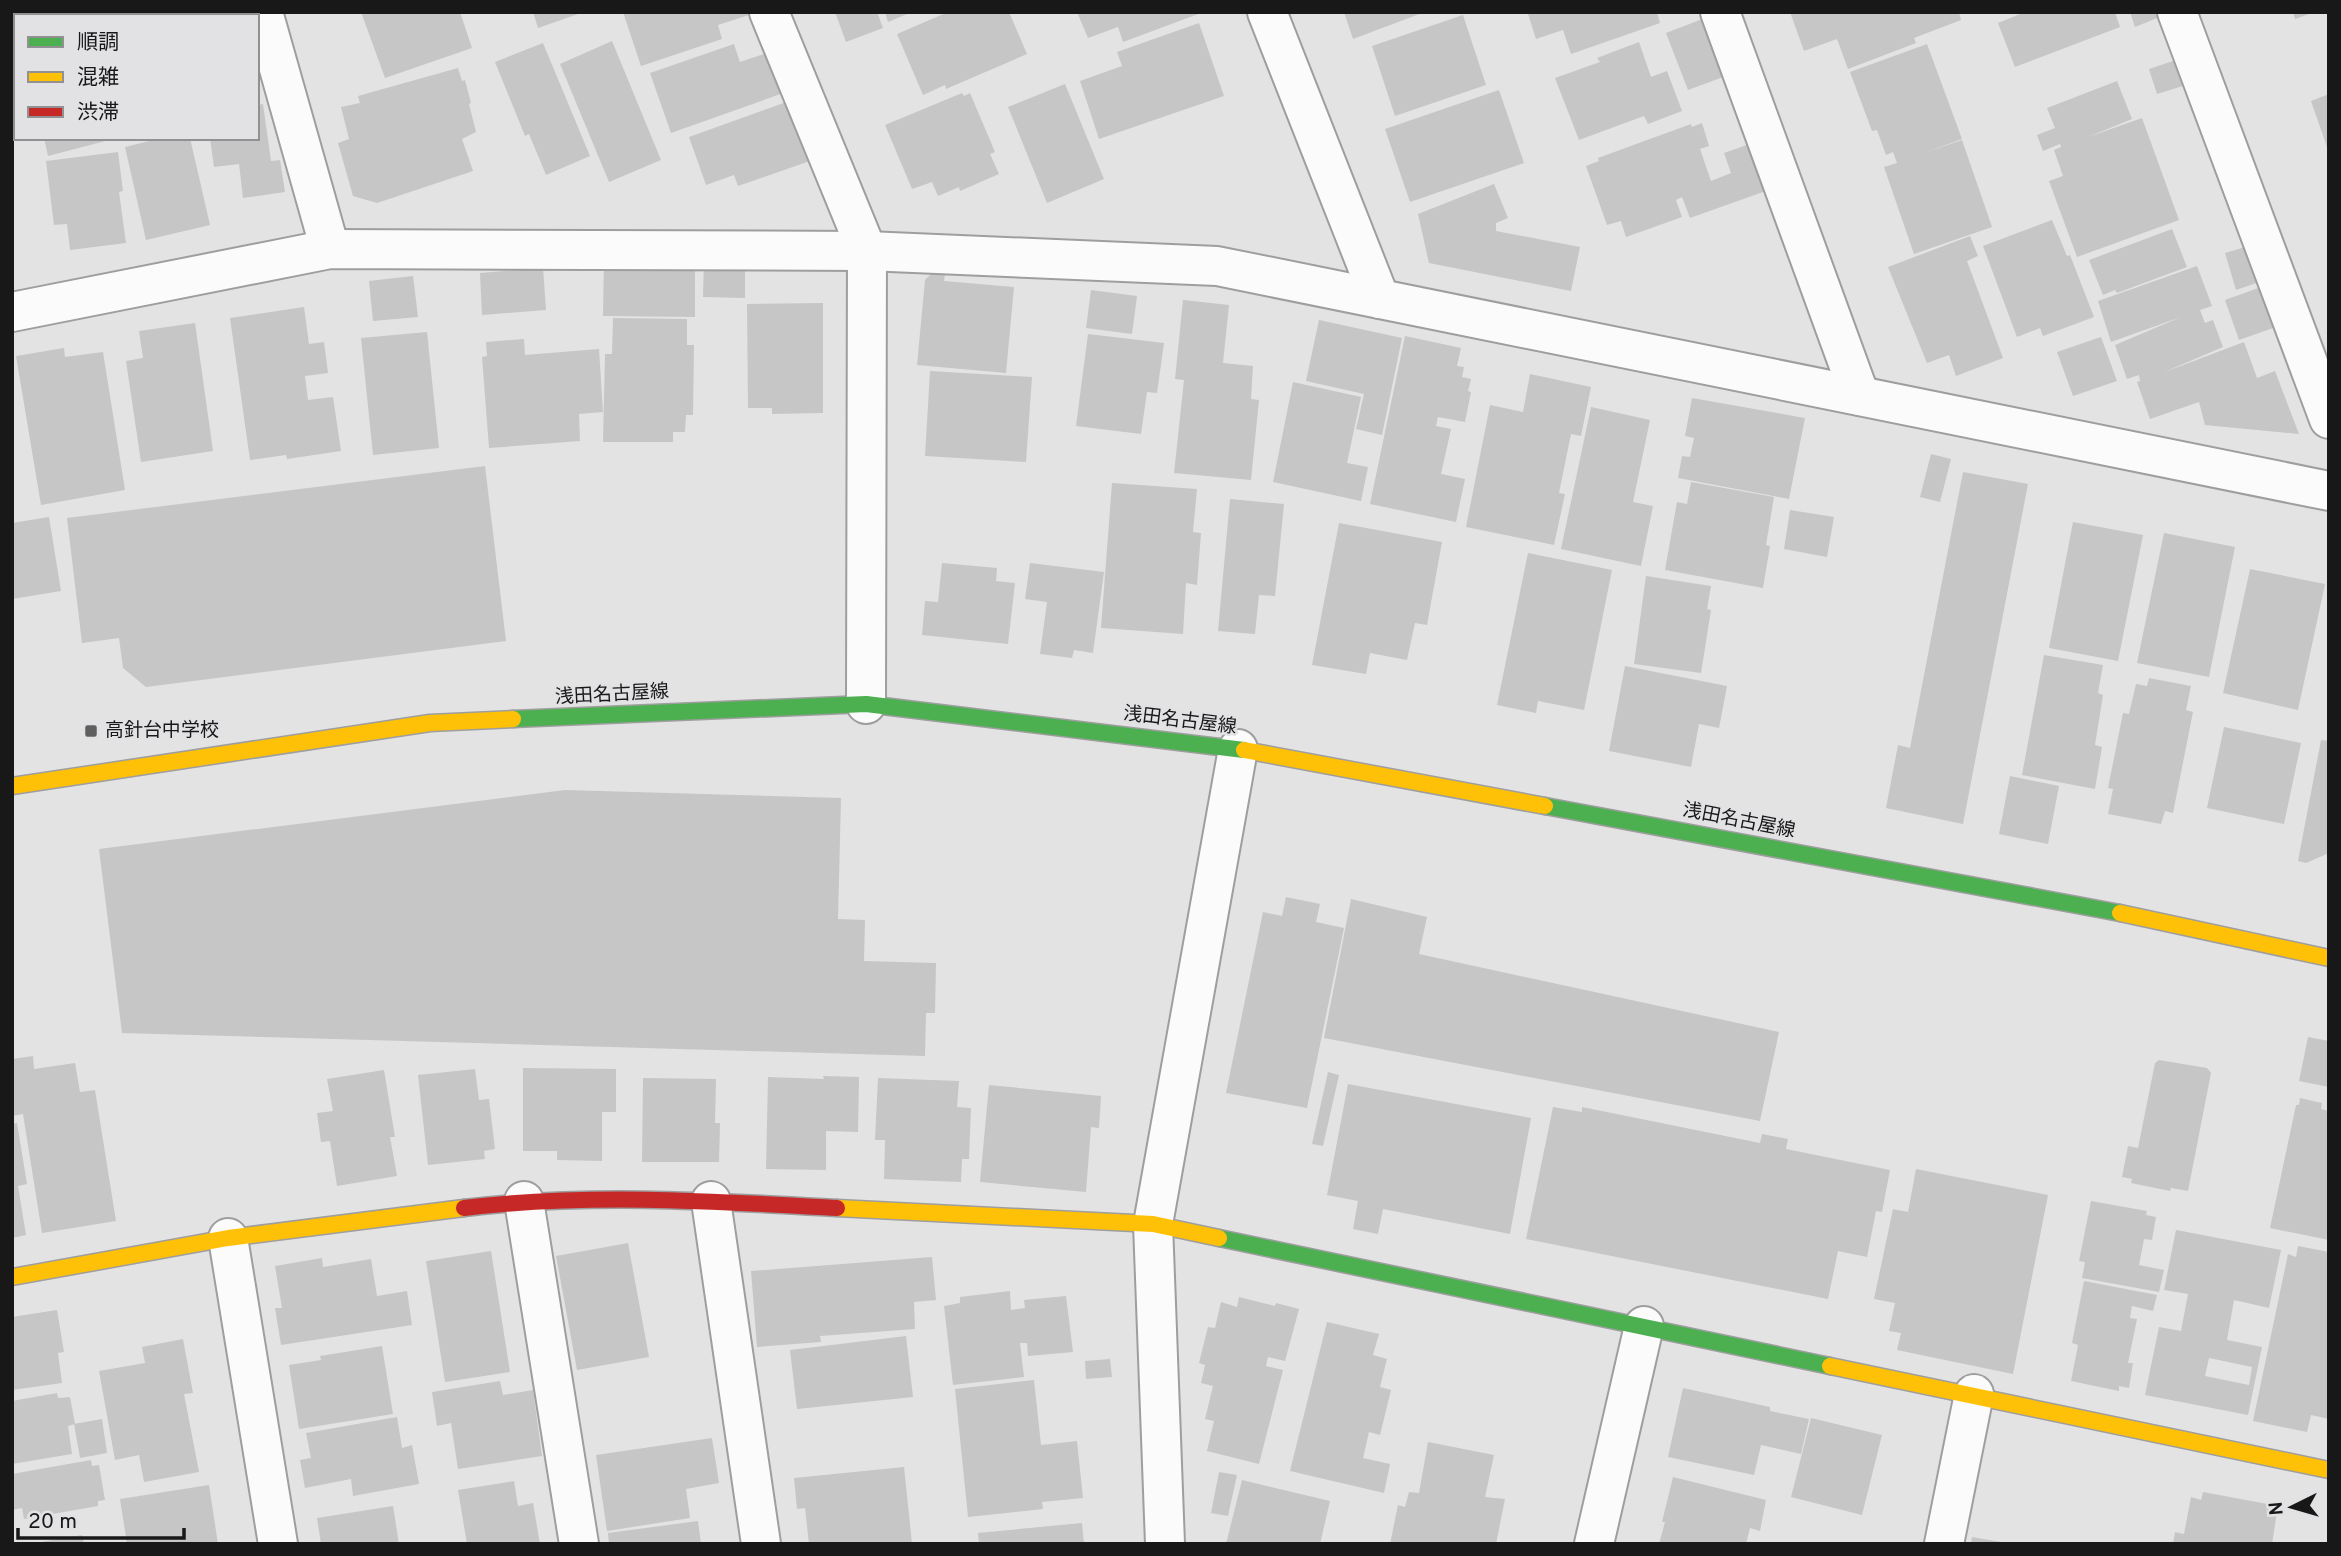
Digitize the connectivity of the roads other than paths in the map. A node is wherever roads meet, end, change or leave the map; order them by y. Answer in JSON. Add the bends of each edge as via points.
{"nodes":[{"id":1,"x":263,"y":12,"type":"edge"},
{"id":2,"x":769,"y":12,"type":"edge"},
{"id":3,"x":1267,"y":12,"type":"edge"},
{"id":4,"x":1720,"y":12,"type":"edge"},
{"id":5,"x":2177,"y":12,"type":"edge"},
{"id":6,"x":330,"y":250,"type":"junction"},
{"id":7,"x":867,"y":251,"type":"junction"},
{"id":8,"x":1380,"y":299,"type":"junction"},
{"id":9,"x":12,"y":312,"type":"edge"},
{"id":10,"x":1860,"y":396,"type":"junction"},
{"id":11,"x":2329,"y":419,"type":"edge"},
{"id":12,"x":2329,"y":491,"type":"edge"},
{"id":13,"x":866,"y":704,"type":"junction"},
{"id":14,"x":1237,"y":749,"type":"junction"},
{"id":15,"x":12,"y":786,"type":"edge"},
{"id":16,"x":2329,"y":958,"type":"edge"},
{"id":17,"x":524,"y":1201,"type":"junction"},
{"id":18,"x":711,"y":1202,"type":"junction"},
{"id":19,"x":1153,"y":1224,"type":"junction"},
{"id":20,"x":228,"y":1238,"type":"junction"},
{"id":21,"x":12,"y":1277,"type":"edge"},
{"id":22,"x":1644,"y":1326,"type":"junction"},
{"id":23,"x":1974,"y":1394,"type":"junction"},
{"id":24,"x":2329,"y":1470,"type":"edge"},
{"id":25,"x":278,"y":1544,"type":"edge"},
{"id":26,"x":579,"y":1544,"type":"edge"},
{"id":27,"x":761,"y":1544,"type":"edge"},
{"id":28,"x":1165,"y":1544,"type":"edge"},
{"id":29,"x":1594,"y":1544,"type":"edge"},
{"id":30,"x":1944,"y":1544,"type":"edge"}],
"edges":[{"from":1,"to":6,"type":"street"},
{"from":2,"to":7,"type":"street"},
{"from":3,"to":8,"type":"street"},
{"from":4,"to":10,"type":"street"},
{"from":5,"to":11,"type":"street"},
{"from":6,"to":7,"type":"street"},
{"from":6,"to":9,"type":"street"},
{"from":7,"to":8,"type":"street","via":[[1217,266]]},
{"from":7,"to":13,"type":"street"},
{"from":8,"to":10,"type":"street"},
{"from":10,"to":12,"type":"street"},
{"from":13,"to":14,"type":"street","name":"浅田名古屋線"},
{"from":13,"to":15,"type":"street","name":"浅田名古屋線","via":[[430,723]]},
{"from":14,"to":16,"type":"street","name":"浅田名古屋線","via":[[2135,916]]},
{"from":14,"to":19,"type":"street"},
{"from":17,"to":18,"type":"street"},
{"from":17,"to":20,"type":"street"},
{"from":17,"to":26,"type":"street"},
{"from":18,"to":19,"type":"street"},
{"from":18,"to":27,"type":"street"},
{"from":19,"to":22,"type":"street"},
{"from":19,"to":28,"type":"street"},
{"from":20,"to":21,"type":"street"},
{"from":20,"to":25,"type":"street"},
{"from":22,"to":23,"type":"street"},
{"from":22,"to":29,"type":"street"},
{"from":23,"to":24,"type":"street"},
{"from":23,"to":30,"type":"street"}]}
